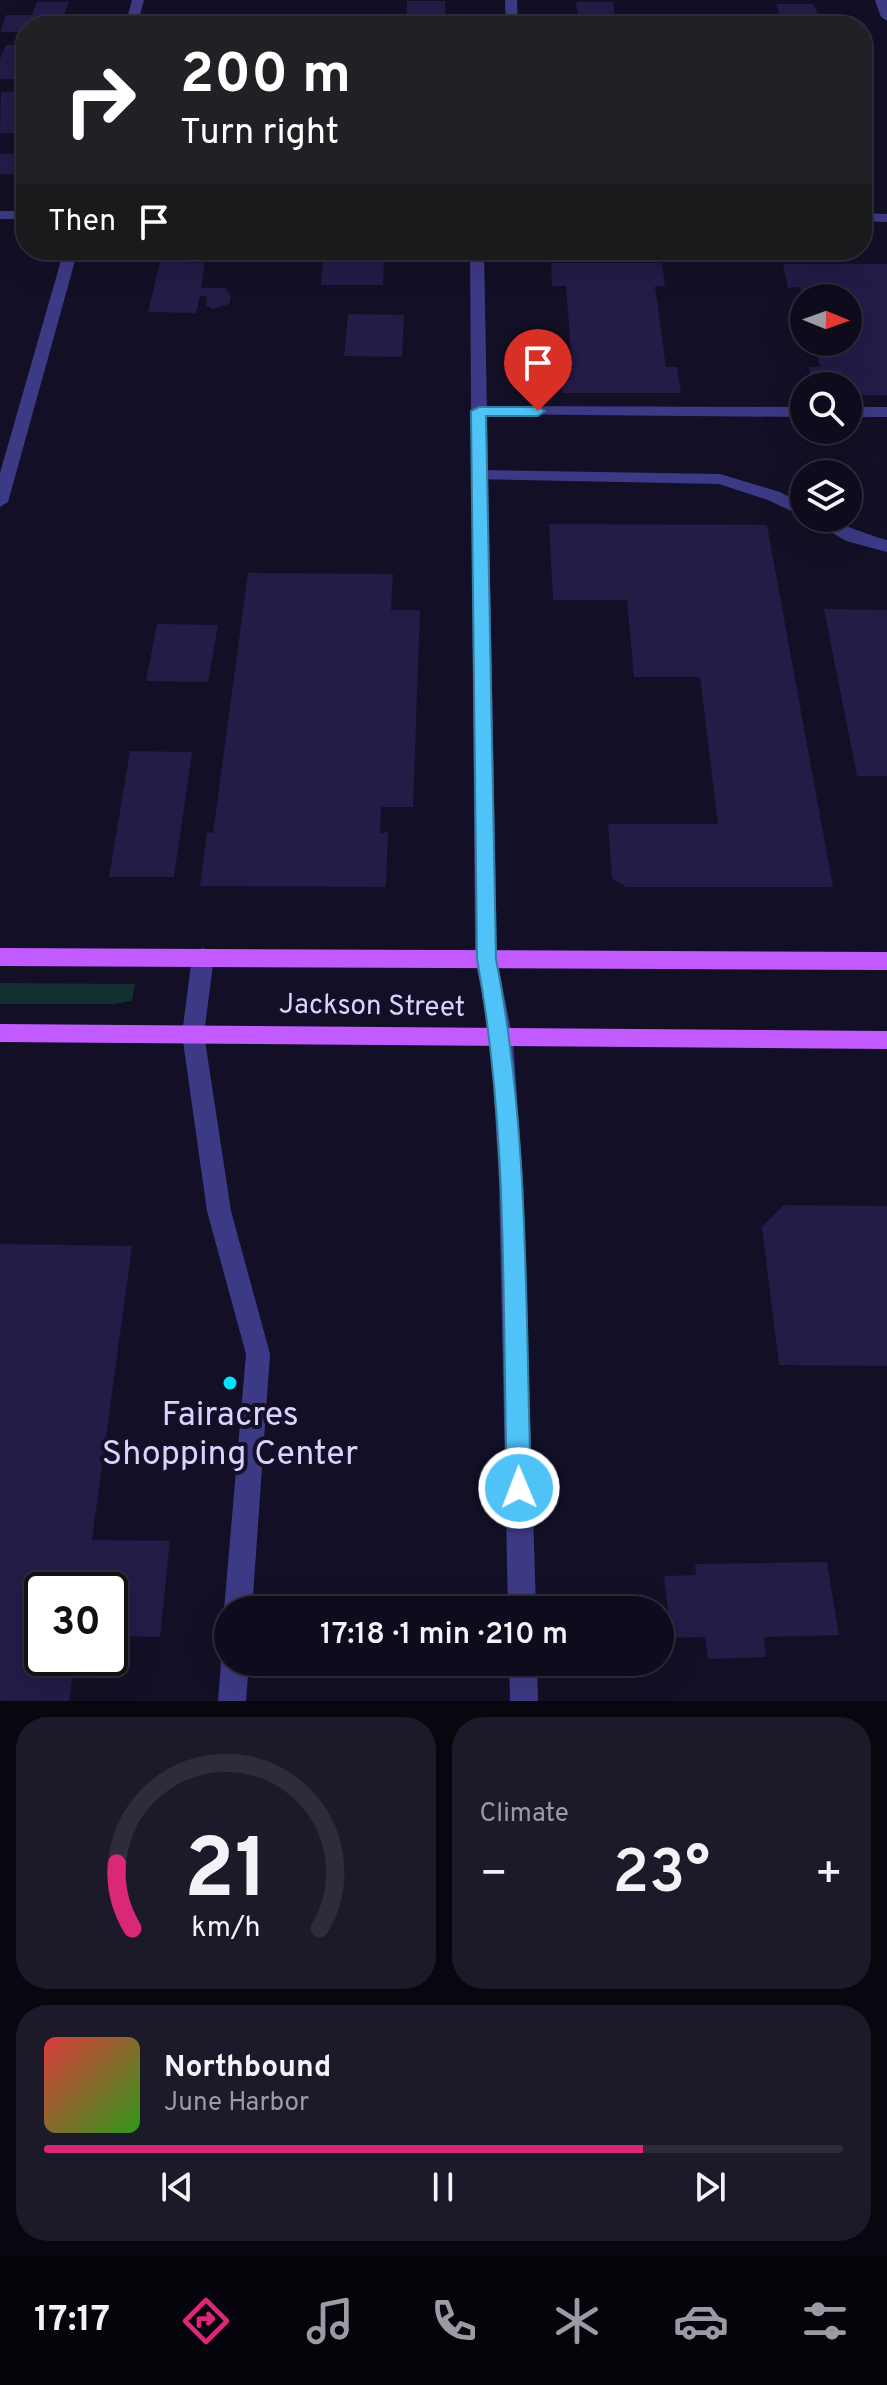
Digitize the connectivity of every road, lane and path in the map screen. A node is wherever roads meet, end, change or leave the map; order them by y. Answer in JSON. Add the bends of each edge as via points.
{"nodes":[{"id":1,"x":68,"y":260,"type":"edge"},
{"id":2,"x":477,"y":260,"type":"edge"},
{"id":3,"x":479,"y":411,"type":"junction"},
{"id":4,"x":790,"y":412,"type":"edge"},
{"id":5,"x":862,"y":412,"type":"edge"},
{"id":6,"x":887,"y":412,"type":"edge"},
{"id":7,"x":479,"y":475,"type":"junction"},
{"id":8,"x":0,"y":502,"type":"edge"},
{"id":9,"x":790,"y":505,"type":"edge"},
{"id":10,"x":843,"y":532,"type":"edge"},
{"id":11,"x":887,"y":546,"type":"edge"},
{"id":12,"x":0,"y":957,"type":"edge"},
{"id":13,"x":203,"y":957,"type":"junction"},
{"id":14,"x":486,"y":959,"type":"junction"},
{"id":15,"x":887,"y":961,"type":"edge"},
{"id":16,"x":0,"y":1033,"type":"edge"},
{"id":17,"x":193,"y":1034,"type":"junction"},
{"id":18,"x":502,"y":1040,"type":"junction"},
{"id":19,"x":887,"y":1040,"type":"edge"},
{"id":20,"x":239,"y":1596,"type":"edge"},
{"id":21,"x":522,"y":1596,"type":"edge"},
{"id":22,"x":234,"y":1676,"type":"edge"},
{"id":23,"x":523,"y":1676,"type":"edge"},
{"id":24,"x":232,"y":1701,"type":"edge"},
{"id":25,"x":524,"y":1701,"type":"edge"}],
"edges":[{"from":1,"to":8,"type":"street"},
{"from":2,"to":3,"type":"street"},
{"from":3,"to":4,"type":"street"},
{"from":3,"to":7,"type":"street"},
{"from":5,"to":6,"type":"street"},
{"from":7,"to":9,"type":"street","via":[[720,479]]},
{"from":7,"to":14,"type":"street"},
{"from":10,"to":11,"type":"street"},
{"from":12,"to":13,"type":"main road","name":"Jackson Street"},
{"from":13,"to":14,"type":"main road","name":"Jackson Street"},
{"from":13,"to":17,"type":"street"},
{"from":14,"to":15,"type":"main road","name":"Jackson Street"},
{"from":14,"to":18,"type":"street"},
{"from":16,"to":17,"type":"main road","name":"Jackson Street"},
{"from":17,"to":18,"type":"main road","name":"Jackson Street"},
{"from":17,"to":20,"type":"street","via":[[219,1211],[258,1354]]},
{"from":18,"to":19,"type":"main road","name":"Jackson Street"},
{"from":18,"to":21,"type":"street"},
{"from":22,"to":24,"type":"street"},
{"from":23,"to":25,"type":"street"}]}
